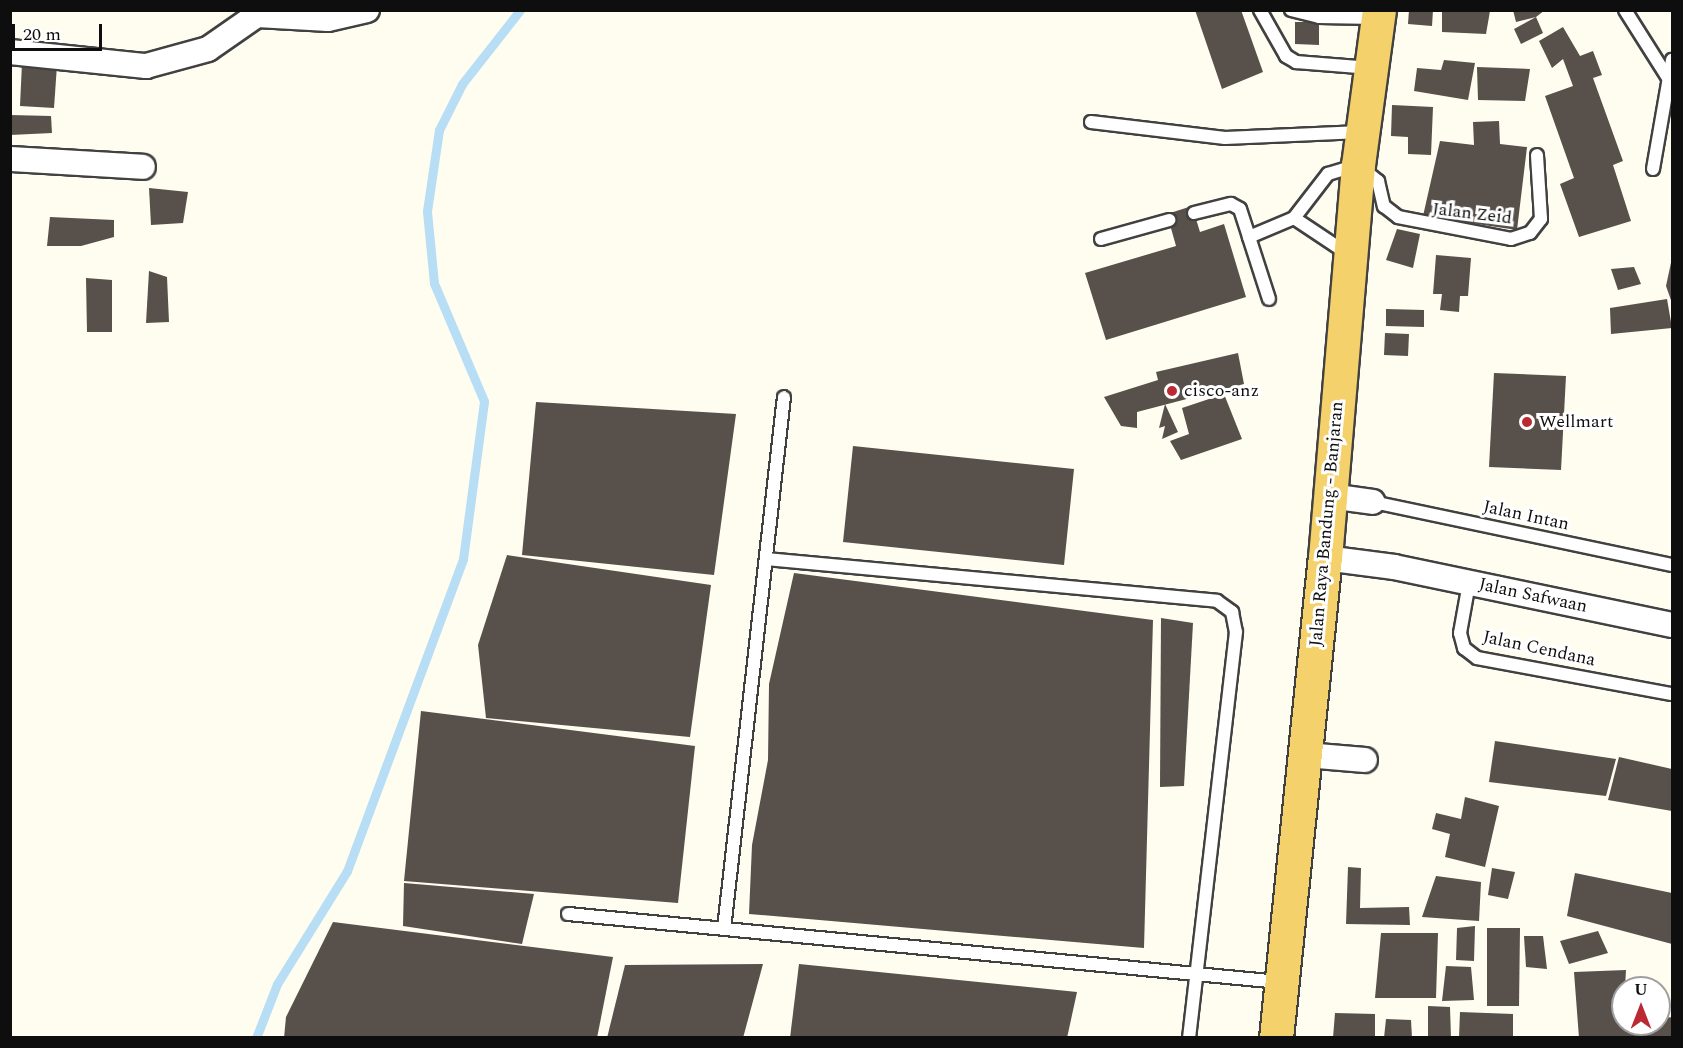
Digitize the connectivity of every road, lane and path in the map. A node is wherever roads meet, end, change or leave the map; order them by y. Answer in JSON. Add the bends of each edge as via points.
{"nodes":[{"id":1,"x":367,"y":10,"type":"edge"},
{"id":2,"x":1260,"y":10,"type":"edge"},
{"id":3,"x":1292,"y":10,"type":"edge"},
{"id":4,"x":1625,"y":10,"type":"edge"},
{"id":5,"x":1379,"y":14,"type":"edge"},
{"id":6,"x":10,"y":52,"type":"edge"},
{"id":7,"x":1672,"y":60,"type":"edge"},
{"id":8,"x":1372,"y":68,"type":"junction"},
{"id":9,"x":1668,"y":78,"type":"junction"},
{"id":10,"x":1091,"y":122,"type":"dead end"},
{"id":11,"x":1363,"y":132,"type":"junction"},
{"id":12,"x":1537,"y":155,"type":"dead end"},
{"id":13,"x":10,"y":159,"type":"edge"},
{"id":14,"x":1358,"y":165,"type":"junction"},
{"id":15,"x":143,"y":167,"type":"dead end"},
{"id":16,"x":1653,"y":169,"type":"dead end"},
{"id":17,"x":1194,"y":213,"type":"dead end"},
{"id":18,"x":1294,"y":218,"type":"junction"},
{"id":19,"x":1169,"y":220,"type":"dead end"},
{"id":20,"x":1250,"y":237,"type":"junction"},
{"id":21,"x":1101,"y":239,"type":"dead end"},
{"id":22,"x":1350,"y":256,"type":"junction"},
{"id":23,"x":1269,"y":299,"type":"dead end"},
{"id":24,"x":784,"y":397,"type":"dead end"},
{"id":25,"x":1330,"y":496,"type":"junction"},
{"id":26,"x":1373,"y":502,"type":"joint"},
{"id":27,"x":766,"y":559,"type":"junction"},
{"id":28,"x":1349,"y":560,"type":"junction"},
{"id":29,"x":1672,"y":565,"type":"edge"},
{"id":30,"x":1469,"y":583,"type":"junction"},
{"id":31,"x":1672,"y":625,"type":"edge"},
{"id":32,"x":1672,"y":694,"type":"edge"},
{"id":33,"x":1306,"y":755,"type":"junction"},
{"id":34,"x":1351,"y":758,"type":"dead end"},
{"id":35,"x":568,"y":914,"type":"dead end"},
{"id":36,"x":724,"y":929,"type":"junction"},
{"id":37,"x":1196,"y":972,"type":"junction"},
{"id":38,"x":1282,"y":982,"type":"junction"},
{"id":39,"x":1189,"y":1038,"type":"edge"},
{"id":40,"x":1276,"y":1038,"type":"edge"}],
"edges":[{"from":1,"to":6,"type":"street","via":[[328,19],[257,15],[208,49],[146,66]]},
{"from":2,"to":8,"type":"lane","via":[[1286,56],[1296,62]]},
{"from":3,"to":5,"type":"lane","via":[[1319,17]]},
{"from":4,"to":9,"type":"lane"},
{"from":5,"to":8,"type":"main road","name":"Jalan Raya Bandung - Banjaran"},
{"from":7,"to":9,"type":"lane"},
{"from":8,"to":11,"type":"main road","name":"Jalan Raya Bandung - Banjaran"},
{"from":9,"to":16,"type":"lane"},
{"from":10,"to":11,"type":"lane","via":[[1225,138]]},
{"from":11,"to":14,"type":"main road","name":"Jalan Raya Bandung - Banjaran"},
{"from":12,"to":14,"type":"lane","name":"Jalan Zeid","via":[[1541,219],[1530,233],[1511,239],[1398,218],[1384,206],[1378,181]]},
{"from":13,"to":15,"type":"street"},
{"from":14,"to":18,"type":"lane","via":[[1328,174]]},
{"from":14,"to":22,"type":"main road","name":"Jalan Raya Bandung - Banjaran"},
{"from":17,"to":20,"type":"lane","via":[[1231,204],[1240,208]]},
{"from":18,"to":20,"type":"lane"},
{"from":18,"to":22,"type":"lane"},
{"from":19,"to":21,"type":"lane"},
{"from":20,"to":23,"type":"lane"},
{"from":22,"to":25,"type":"main road","name":"Jalan Raya Bandung - Banjaran"},
{"from":24,"to":27,"type":"lane"},
{"from":25,"to":26,"type":"street"},
{"from":25,"to":28,"type":"main road","name":"Jalan Raya Bandung - Banjaran"},
{"from":26,"to":29,"type":"lane","name":"Jalan Intan"},
{"from":27,"to":36,"type":"lane"},
{"from":27,"to":37,"type":"lane","via":[[1217,601],[1232,612],[1236,632]]},
{"from":28,"to":30,"type":"street","name":"Jalan Safwaan"},
{"from":28,"to":33,"type":"main road","name":"Jalan Raya Bandung - Banjaran"},
{"from":30,"to":31,"type":"street","name":"Jalan Safwaan"},
{"from":30,"to":32,"type":"lane","name":"Jalan Cendana","via":[[1460,633],[1464,648],[1477,658]]},
{"from":33,"to":34,"type":"street"},
{"from":33,"to":38,"type":"main road","name":"Jalan Raya Bandung - Banjaran"},
{"from":35,"to":36,"type":"lane"},
{"from":36,"to":37,"type":"lane"},
{"from":37,"to":38,"type":"lane"},
{"from":37,"to":39,"type":"lane"},
{"from":38,"to":40,"type":"main road","name":"Jalan Raya Bandung - Banjaran"}]}
